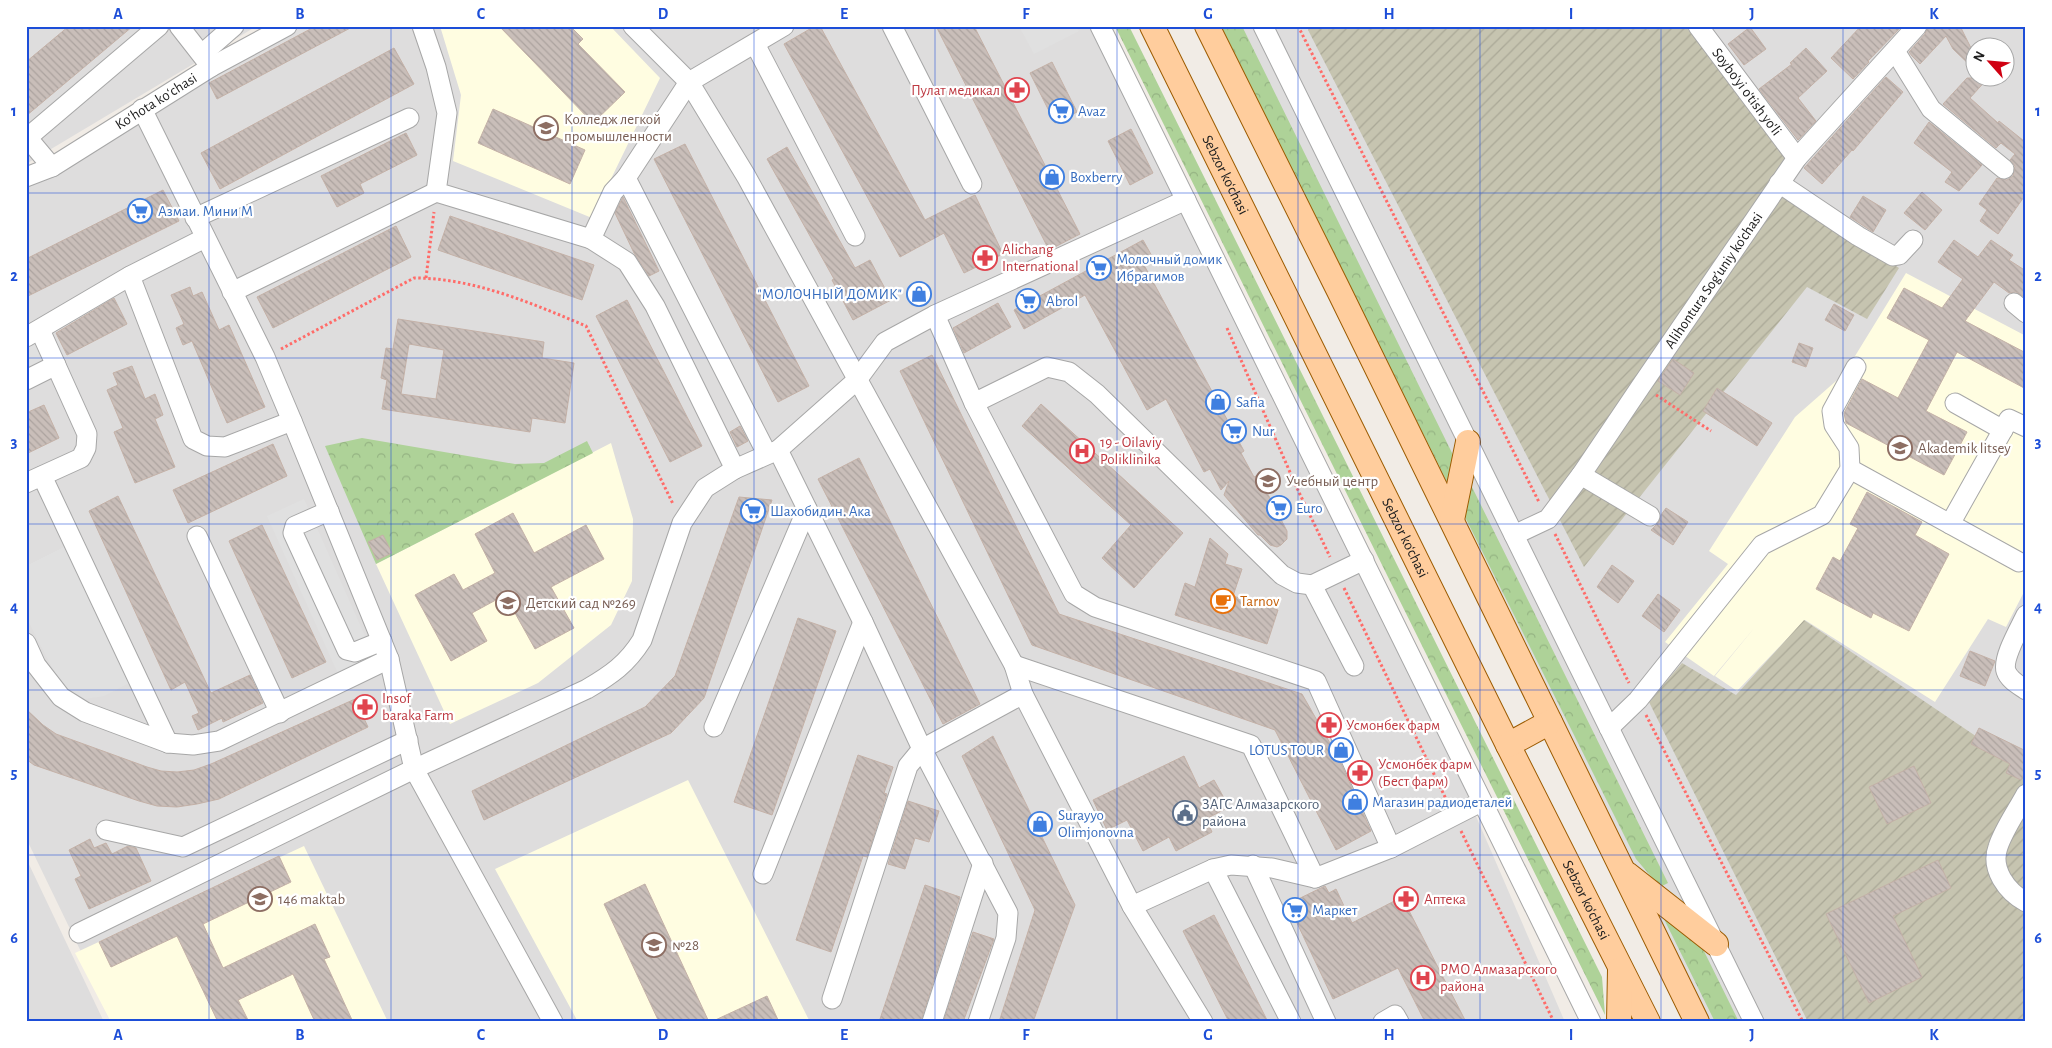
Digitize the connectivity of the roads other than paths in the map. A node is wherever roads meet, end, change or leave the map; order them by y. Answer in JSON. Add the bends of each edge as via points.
{"nodes":[{"id":1,"x":159,"y":26,"type":"edge"},
{"id":2,"x":180,"y":26,"type":"edge"},
{"id":3,"x":234,"y":26,"type":"edge"},
{"id":4,"x":287,"y":26,"type":"edge"},
{"id":5,"x":422,"y":26,"type":"edge"},
{"id":6,"x":633,"y":26,"type":"edge"},
{"id":7,"x":892,"y":26,"type":"edge"},
{"id":8,"x":1100,"y":26,"type":"edge"},
{"id":9,"x":1152,"y":26,"type":"edge"},
{"id":10,"x":1207,"y":26,"type":"edge"},
{"id":11,"x":1263,"y":26,"type":"edge"},
{"id":12,"x":1698,"y":26,"type":"edge"},
{"id":13,"x":777,"y":28,"type":"edge"},
{"id":14,"x":1905,"y":35,"type":"edge"},
{"id":15,"x":755,"y":44,"type":"junction"},
{"id":16,"x":206,"y":60,"type":"junction"},
{"id":17,"x":689,"y":82,"type":"junction"},
{"id":18,"x":142,"y":109,"type":"junction"},
{"id":19,"x":408,"y":118,"type":"dead end"},
{"id":20,"x":27,"y":137,"type":"edge"},
{"id":21,"x":1798,"y":158,"type":"junction"},
{"id":22,"x":52,"y":167,"type":"junction"},
{"id":23,"x":2004,"y":169,"type":"dead end"},
{"id":24,"x":26,"y":177,"type":"edge"},
{"id":25,"x":626,"y":178,"type":"junction"},
{"id":26,"x":1779,"y":183,"type":"junction"},
{"id":27,"x":972,"y":184,"type":"dead end"},
{"id":28,"x":436,"y":192,"type":"junction"},
{"id":29,"x":1186,"y":200,"type":"junction"},
{"id":30,"x":195,"y":218,"type":"junction"},
{"id":31,"x":855,"y":236,"type":"dead end"},
{"id":32,"x":205,"y":238,"type":"junction"},
{"id":33,"x":591,"y":239,"type":"junction"},
{"id":34,"x":1912,"y":240,"type":"dead end"},
{"id":35,"x":130,"y":276,"type":"junction"},
{"id":36,"x":232,"y":292,"type":"junction"},
{"id":37,"x":935,"y":315,"type":"junction"},
{"id":38,"x":33,"y":333,"type":"edge"},
{"id":39,"x":56,"y":365,"type":"junction"},
{"id":40,"x":1856,"y":367,"type":"dead end"},
{"id":41,"x":26,"y":380,"type":"edge"},
{"id":42,"x":857,"y":380,"type":"junction"},
{"id":43,"x":974,"y":403,"type":"junction"},
{"id":44,"x":1955,"y":403,"type":"dead end"},
{"id":45,"x":292,"y":421,"type":"junction"},
{"id":46,"x":2026,"y":427,"type":"edge"},
{"id":47,"x":2003,"y":430,"type":"junction"},
{"id":48,"x":1468,"y":442,"type":"junction"},
{"id":49,"x":773,"y":452,"type":"junction"},
{"id":50,"x":735,"y":468,"type":"junction"},
{"id":51,"x":1850,"y":469,"type":"junction"},
{"id":52,"x":1581,"y":476,"type":"junction"},
{"id":53,"x":34,"y":479,"type":"edge"},
{"id":54,"x":808,"y":509,"type":"junction"},
{"id":55,"x":329,"y":511,"type":"junction"},
{"id":56,"x":1650,"y":516,"type":"dead end"},
{"id":57,"x":1452,"y":520,"type":"junction"},
{"id":58,"x":1950,"y":524,"type":"junction"},
{"id":59,"x":1514,"y":535,"type":"junction"},
{"id":60,"x":197,"y":536,"type":"dead end"},
{"id":61,"x":1364,"y":560,"type":"junction"},
{"id":62,"x":2020,"y":562,"type":"dead end"},
{"id":63,"x":1312,"y":586,"type":"junction"},
{"id":64,"x":2026,"y":615,"type":"edge"},
{"id":65,"x":863,"y":622,"type":"junction"},
{"id":66,"x":382,"y":641,"type":"junction"},
{"id":67,"x":26,"y":643,"type":"edge"},
{"id":68,"x":389,"y":659,"type":"junction"},
{"id":69,"x":1014,"y":665,"type":"junction"},
{"id":70,"x":1354,"y":666,"type":"dead end"},
{"id":71,"x":2026,"y":690,"type":"edge"},
{"id":72,"x":1024,"y":694,"type":"junction"},
{"id":73,"x":280,"y":713,"type":"junction"},
{"id":74,"x":1550,"y":722,"type":"junction"},
{"id":75,"x":714,"y":727,"type":"dead end"},
{"id":76,"x":1609,"y":728,"type":"junction"},
{"id":77,"x":408,"y":740,"type":"junction"},
{"id":78,"x":168,"y":743,"type":"junction"},
{"id":79,"x":1508,"y":744,"type":"junction"},
{"id":80,"x":922,"y":748,"type":"junction"},
{"id":81,"x":414,"y":768,"type":"junction"},
{"id":82,"x":2026,"y":794,"type":"edge"},
{"id":83,"x":1481,"y":802,"type":"junction"},
{"id":84,"x":106,"y":830,"type":"dead end"},
{"id":85,"x":1391,"y":848,"type":"junction"},
{"id":86,"x":983,"y":863,"type":"junction"},
{"id":87,"x":1253,"y":865,"type":"junction"},
{"id":88,"x":1212,"y":869,"type":"junction"},
{"id":89,"x":1622,"y":870,"type":"junction"},
{"id":90,"x":763,"y":874,"type":"dead end"},
{"id":91,"x":1315,"y":878,"type":"junction"},
{"id":92,"x":2026,"y":902,"type":"edge"},
{"id":93,"x":1132,"y":906,"type":"junction"},
{"id":94,"x":79,"y":932,"type":"dead end"},
{"id":95,"x":1716,"y":944,"type":"junction"},
{"id":96,"x":1620,"y":965,"type":"junction"},
{"id":97,"x":832,"y":999,"type":"dead end"},
{"id":98,"x":1195,"y":1020,"type":"edge"},
{"id":99,"x":1585,"y":1020,"type":"edge"},
{"id":100,"x":552,"y":1022,"type":"edge"},
{"id":101,"x":932,"y":1022,"type":"edge"},
{"id":102,"x":978,"y":1022,"type":"edge"},
{"id":103,"x":1291,"y":1022,"type":"edge"},
{"id":104,"x":1326,"y":1022,"type":"edge"},
{"id":105,"x":1383,"y":1022,"type":"edge"},
{"id":106,"x":1399,"y":1022,"type":"edge"},
{"id":107,"x":1619,"y":1022,"type":"edge"},
{"id":108,"x":1648,"y":1022,"type":"edge"},
{"id":109,"x":1697,"y":1022,"type":"edge"},
{"id":110,"x":1754,"y":1022,"type":"edge"}],
"edges":[{"from":1,"to":20,"type":"street"},
{"from":2,"to":16,"type":"street"},
{"from":3,"to":16,"type":"street"},
{"from":4,"to":16,"type":"street","name":"Koʻhota koʻchasi"},
{"from":5,"to":28,"type":"street","via":[[447,114]]},
{"from":6,"to":17,"type":"street"},
{"from":7,"to":27,"type":"street"},
{"from":8,"to":29,"type":"street"},
{"from":9,"to":79,"type":"main road","name":"Sebzor ko‘chasi"},
{"from":10,"to":57,"type":"main road"},
{"from":11,"to":48,"type":"street"},
{"from":12,"to":21,"type":"street","name":"Soybo'yi o'tish yo'li"},
{"from":13,"to":15,"type":"street"},
{"from":14,"to":21,"type":"street","name":"Alihontura Sog'uniy ko'chasi"},
{"from":14,"to":23,"type":"street","via":[[1931,109]]},
{"from":15,"to":17,"type":"street"},
{"from":15,"to":31,"type":"street"},
{"from":16,"to":18,"type":"street","name":"Koʻhota koʻchasi"},
{"from":17,"to":25,"type":"street"},
{"from":17,"to":42,"type":"street","via":[[746,176]]},
{"from":18,"to":22,"type":"street","name":"Koʻhota koʻchasi"},
{"from":18,"to":30,"type":"street"},
{"from":19,"to":30,"type":"street"},
{"from":20,"to":22,"type":"street"},
{"from":21,"to":26,"type":"street","name":"Alihontura Sog'uniy ko'chasi"},
{"from":22,"to":24,"type":"street","name":"Koʻhota koʻchasi"},
{"from":25,"to":33,"type":"street","via":[[613,192]]},
{"from":25,"to":49,"type":"street"},
{"from":26,"to":34,"type":"street","via":[[1893,256],[1899,255]]},
{"from":26,"to":52,"type":"street","name":"Alihontura Sog'uniy ko'chasi"},
{"from":28,"to":33,"type":"street"},
{"from":28,"to":36,"type":"street"},
{"from":29,"to":37,"type":"street"},
{"from":29,"to":61,"type":"street"},
{"from":30,"to":32,"type":"street"},
{"from":32,"to":35,"type":"street"},
{"from":32,"to":36,"type":"street"},
{"from":33,"to":50,"type":"street","via":[[626,262],[655,306]]},
{"from":35,"to":38,"type":"street"},
{"from":35,"to":45,"type":"street","via":[[193,439],[207,446],[225,447]]},
{"from":36,"to":45,"type":"street"},
{"from":37,"to":42,"type":"street","via":[[885,342]]},
{"from":37,"to":43,"type":"street"},
{"from":38,"to":39,"type":"street"},
{"from":39,"to":41,"type":"street"},
{"from":39,"to":53,"type":"street","via":[[87,434],[86,448],[81,458]]},
{"from":40,"to":51,"type":"street","via":[[1832,410],[1834,424],[1849,448]]},
{"from":42,"to":49,"type":"street"},
{"from":42,"to":69,"type":"street"},
{"from":43,"to":63,"type":"street","via":[[1047,367],[1069,372],[1097,394],[1282,575]]},
{"from":43,"to":85,"type":"street","via":[[1074,594],[1095,607],[1316,681]]},
{"from":44,"to":47,"type":"street"},
{"from":45,"to":55,"type":"street"},
{"from":46,"to":47,"type":"street","via":[[2009,419]]},
{"from":47,"to":58,"type":"street"},
{"from":48,"to":57,"type":"main road"},
{"from":48,"to":59,"type":"street"},
{"from":49,"to":50,"type":"street"},
{"from":49,"to":54,"type":"street"},
{"from":50,"to":81,"type":"street","via":[[705,488],[682,523],[642,640],[632,656],[586,689]]},
{"from":51,"to":58,"type":"street"},
{"from":51,"to":76,"type":"street","via":[[1822,515],[1762,545],[1638,700]]},
{"from":52,"to":56,"type":"street"},
{"from":52,"to":59,"type":"street","name":"Alihontura Sog'uniy ko'chasi","via":[[1548,519]]},
{"from":53,"to":78,"type":"street"},
{"from":54,"to":65,"type":"street"},
{"from":54,"to":75,"type":"street"},
{"from":55,"to":66,"type":"street"},
{"from":55,"to":66,"type":"street","via":[[295,526],[293,533],[347,650],[356,652]]},
{"from":57,"to":74,"type":"main road"},
{"from":58,"to":62,"type":"street"},
{"from":59,"to":76,"type":"street"},
{"from":60,"to":73,"type":"street"},
{"from":61,"to":63,"type":"street"},
{"from":61,"to":83,"type":"street"},
{"from":63,"to":70,"type":"street"},
{"from":64,"to":71,"type":"street","via":[[2006,659],[2006,670],[2011,679]]},
{"from":65,"to":80,"type":"street"},
{"from":65,"to":90,"type":"street"},
{"from":66,"to":68,"type":"street"},
{"from":67,"to":78,"type":"street","via":[[36,665],[61,697],[85,712]]},
{"from":68,"to":73,"type":"street"},
{"from":68,"to":77,"type":"street"},
{"from":69,"to":72,"type":"street"},
{"from":69,"to":91,"type":"street","via":[[1251,745]]},
{"from":72,"to":80,"type":"street"},
{"from":72,"to":93,"type":"street"},
{"from":73,"to":78,"type":"street","via":[[219,741],[193,745]]},
{"from":74,"to":79,"type":"main road"},
{"from":74,"to":89,"type":"main road"},
{"from":76,"to":95,"type":"street"},
{"from":77,"to":81,"type":"street"},
{"from":77,"to":84,"type":"street","via":[[183,848]]},
{"from":79,"to":96,"type":"main road","name":"Sebzor ko‘chasi"},
{"from":80,"to":86,"type":"street"},
{"from":80,"to":97,"type":"street","via":[[908,766]]},
{"from":81,"to":94,"type":"street"},
{"from":81,"to":100,"type":"street"},
{"from":82,"to":92,"type":"street","via":[[1998,848],[1996,862],[2008,889]]},
{"from":83,"to":85,"type":"street"},
{"from":83,"to":99,"type":"street"},
{"from":85,"to":91,"type":"street"},
{"from":86,"to":101,"type":"street"},
{"from":86,"to":102,"type":"street","via":[[1008,913],[1006,938]]},
{"from":87,"to":88,"type":"street"},
{"from":87,"to":91,"type":"street"},
{"from":87,"to":104,"type":"street"},
{"from":88,"to":93,"type":"street"},
{"from":88,"to":103,"type":"street"},
{"from":89,"to":95,"type":"main road"},
{"from":89,"to":109,"type":"main road"},
{"from":93,"to":98,"type":"street"},
{"from":95,"to":110,"type":"street"},
{"from":96,"to":107,"type":"main road"},
{"from":96,"to":108,"type":"main road","name":"Sebzor ko‘chasi"},
{"from":105,"to":106,"type":"street","via":[[1395,1015]]}]}
